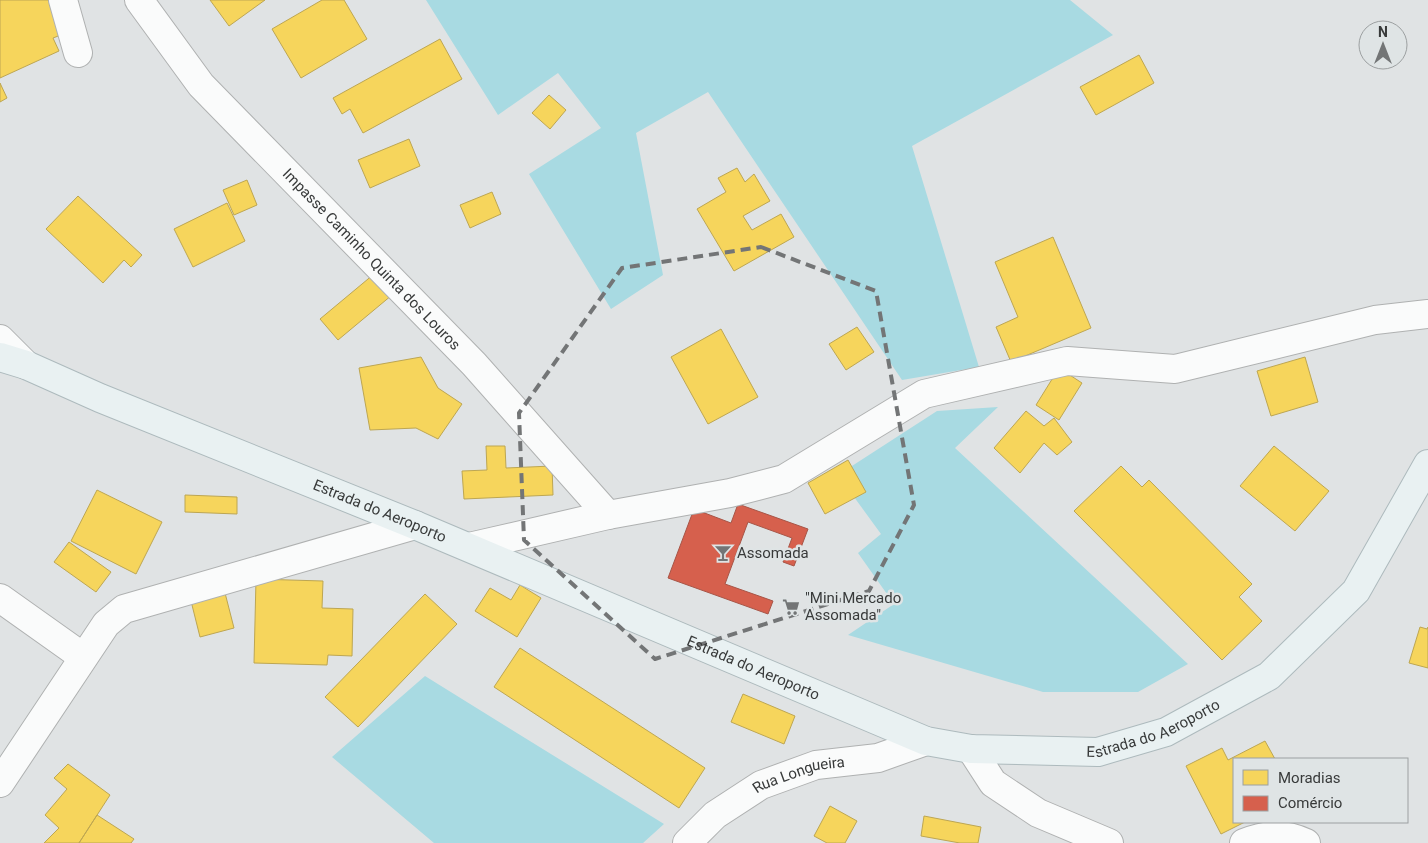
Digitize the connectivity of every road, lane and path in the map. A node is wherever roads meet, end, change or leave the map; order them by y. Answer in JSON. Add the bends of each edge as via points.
{"nodes":[{"id":1,"x":63,"y":0,"type":"edge"},
{"id":2,"x":139,"y":0,"type":"edge"},
{"id":3,"x":78,"y":53,"type":"dead end"},
{"id":4,"x":1428,"y":314,"type":"edge"},
{"id":5,"x":0,"y":339,"type":"edge"},
{"id":6,"x":0,"y":357,"type":"edge"},
{"id":7,"x":26,"y":365,"type":"junction"},
{"id":8,"x":1428,"y":464,"type":"edge"},
{"id":9,"x":608,"y":515,"type":"junction"},
{"id":10,"x":415,"y":525,"type":"junction"},
{"id":11,"x":468,"y":548,"type":"junction"},
{"id":12,"x":0,"y":598,"type":"edge"},
{"id":13,"x":83,"y":657,"type":"junction"},
{"id":14,"x":926,"y":741,"type":"junction"},
{"id":15,"x":971,"y":749,"type":"junction"},
{"id":16,"x":0,"y":783,"type":"edge"},
{"id":17,"x":687,"y":843,"type":"edge"},
{"id":18,"x":1109,"y":843,"type":"edge"},
{"id":19,"x":1244,"y":843,"type":"edge"},
{"id":20,"x":1306,"y":843,"type":"edge"}],
"edges":[{"from":1,"to":3,"type":"street"},
{"from":2,"to":9,"type":"street","name":"Impasse Caminho Quinta dos Louros","via":[[201,85],[474,364]]},
{"from":4,"to":9,"type":"street","via":[[1376,320],[1175,369],[1067,361],[924,394],[784,479]]},
{"from":5,"to":7,"type":"street"},
{"from":6,"to":7,"type":"main road","name":"Estrada do Aeroporto"},
{"from":7,"to":10,"type":"main road","name":"Estrada do Aeroporto"},
{"from":8,"to":15,"type":"main road","name":"Estrada do Aeroporto","via":[[1356,591],[1268,676],[1166,732],[1098,752]]},
{"from":9,"to":11,"type":"street"},
{"from":10,"to":11,"type":"main road","name":"Estrada do Aeroporto"},
{"from":10,"to":13,"type":"street","via":[[124,609],[106,624]]},
{"from":11,"to":14,"type":"main road","name":"Estrada do Aeroporto"},
{"from":12,"to":13,"type":"street"},
{"from":13,"to":16,"type":"street"},
{"from":14,"to":15,"type":"main road","name":"Estrada do Aeroporto"},
{"from":14,"to":17,"type":"street","name":"Rua Longueira","via":[[878,758],[816,766],[761,785],[715,815]]},
{"from":15,"to":18,"type":"street","via":[[993,783],[1038,814]]},
{"from":19,"to":20,"type":"street","via":[[1276,834],[1292,836]]}]}
